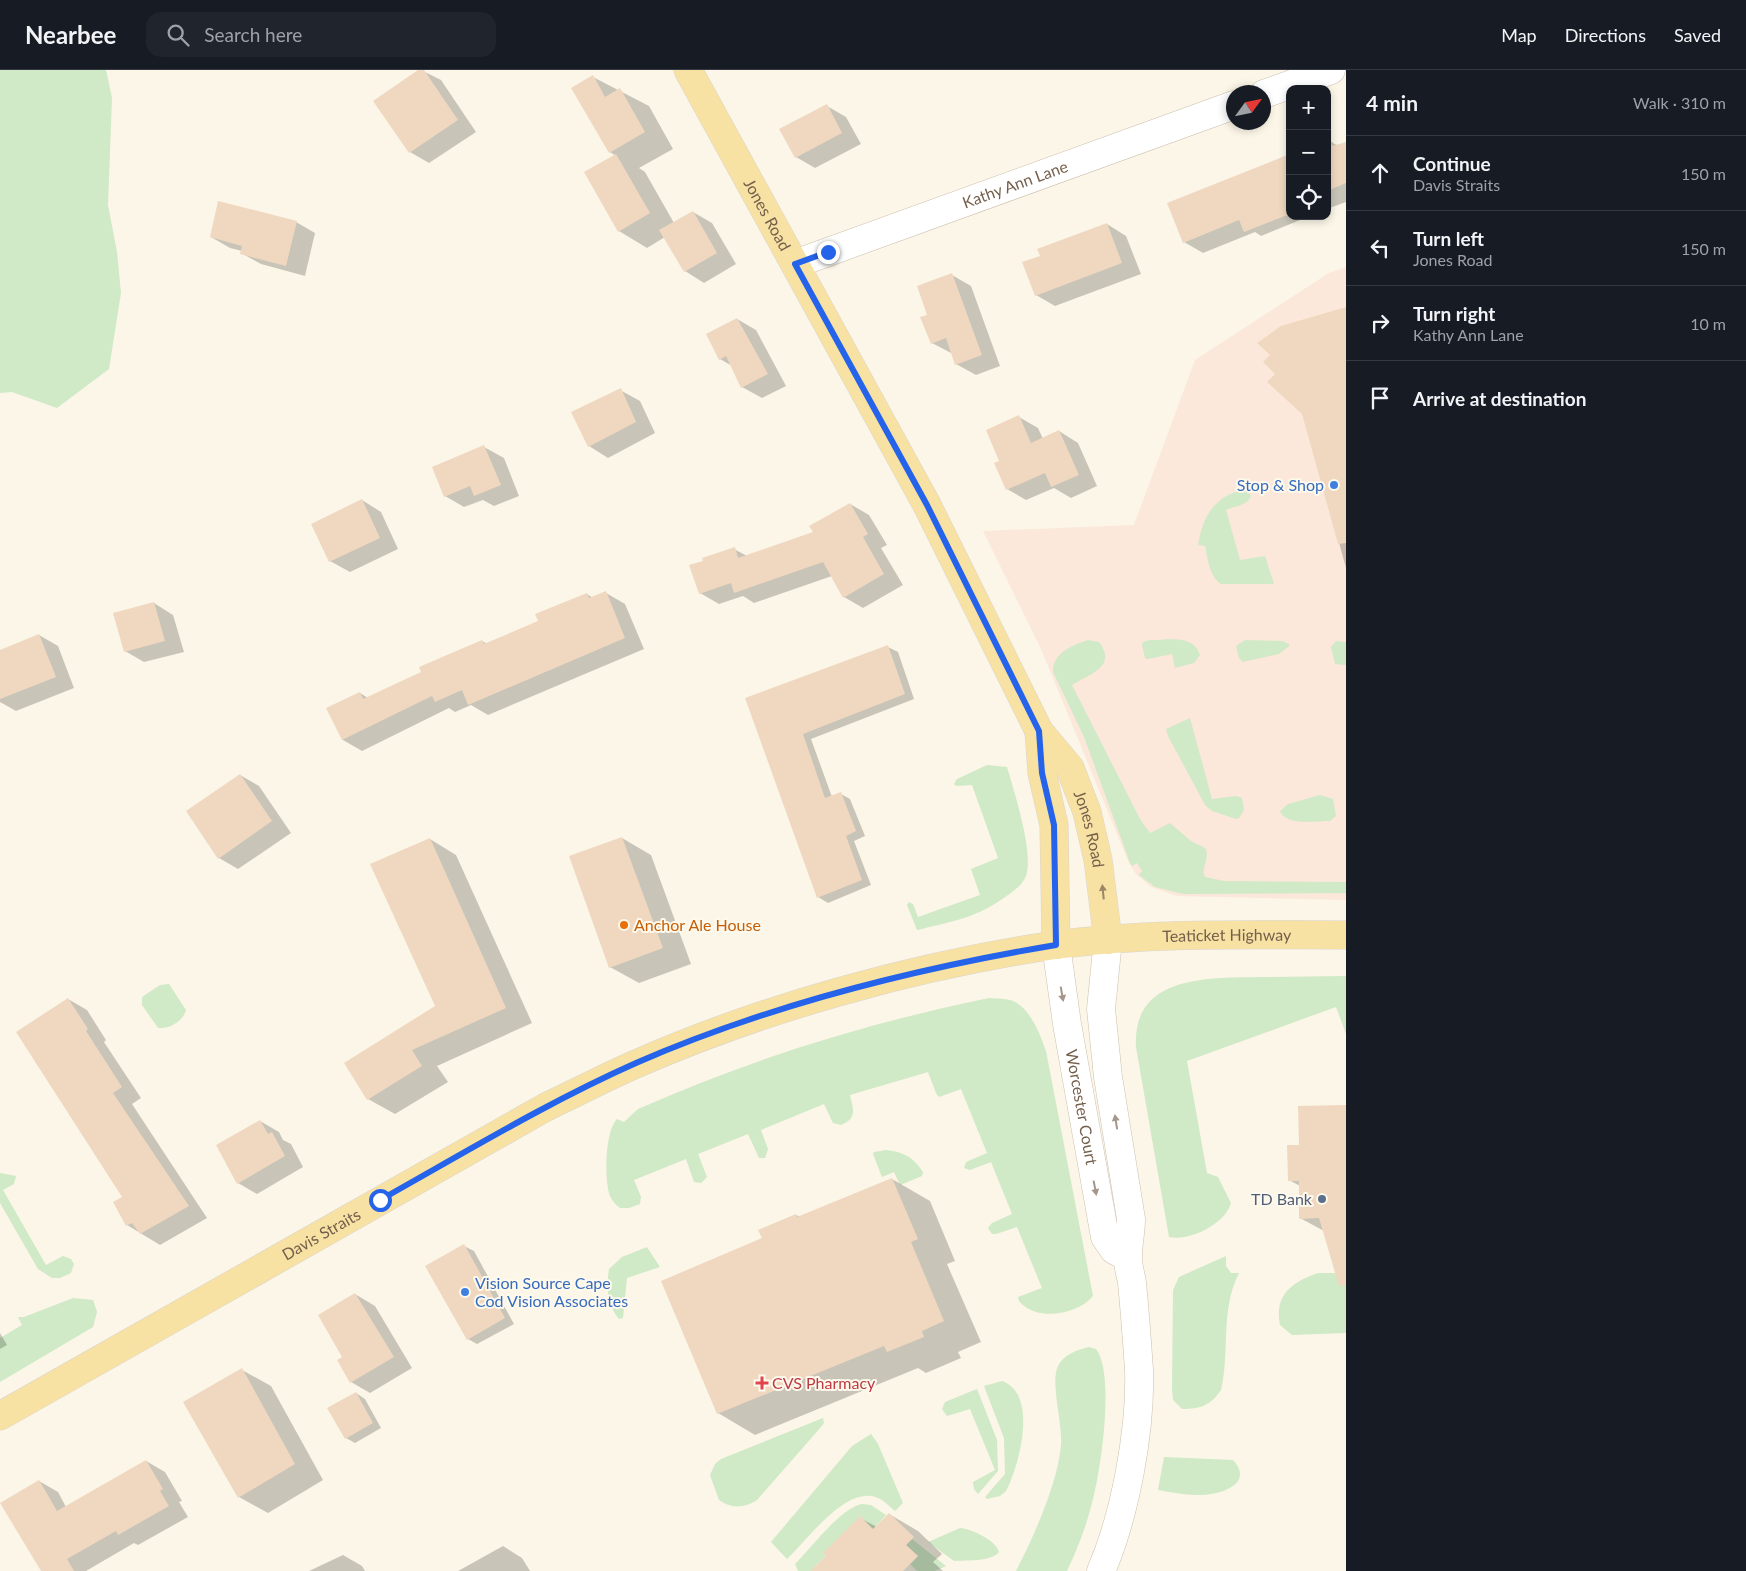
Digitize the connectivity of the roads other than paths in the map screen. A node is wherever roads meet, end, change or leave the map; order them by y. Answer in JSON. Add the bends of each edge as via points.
{"nodes":[{"id":1,"x":688,"y":70,"type":"edge"},
{"id":2,"x":1331,"y":70,"type":"edge"},
{"id":3,"x":1271,"y":91,"type":"edge"},
{"id":4,"x":1226,"y":108,"type":"edge"},
{"id":5,"x":795,"y":264,"type":"junction"},
{"id":6,"x":1039,"y":731,"type":"junction"},
{"id":7,"x":1346,"y":935,"type":"edge"},
{"id":8,"x":1108,"y":940,"type":"junction"},
{"id":9,"x":1056,"y":945,"type":"junction"},
{"id":10,"x":1127,"y":1257,"type":"junction"},
{"id":11,"x":0,"y":1416,"type":"edge"},
{"id":12,"x":1100,"y":1571,"type":"edge"}],
"edges":[{"from":1,"to":5,"type":"main road","name":"Jones Road"},
{"from":2,"to":3,"type":"street"},
{"from":4,"to":5,"type":"street","name":"Kathy Ann Lane"},
{"from":5,"to":6,"type":"main road","name":"Jones Road","via":[[927,505]]},
{"from":8,"to":6,"type":"main road","name":"Jones Road","one_way":true,"via":[[1101,876],[1087,812],[1070,768]]},
{"from":6,"to":9,"type":"main road","name":"Jones Road","via":[[1042,773],[1054,825]]},
{"from":7,"to":8,"type":"main road","name":"Teaticket Highway","via":[[1210,935]]},
{"from":8,"to":9,"type":"main road","name":"Davis Straits"},
{"from":10,"to":8,"type":"street","name":"Worcester Court","one_way":true,"via":[[1131,1219],[1108,1076],[1101,1009]]},
{"from":9,"to":10,"type":"street","name":"Worcester Court","one_way":true,"via":[[1105,1237],[1114,1250]]},
{"from":9,"to":11,"type":"main road","name":"Davis Straits","via":[[935,969],[817,998],[636,1063],[546,1107]]},
{"from":10,"to":12,"type":"street","name":"Worcester Court","via":[[1139,1372],[1137,1416],[1121,1510]]}]}
